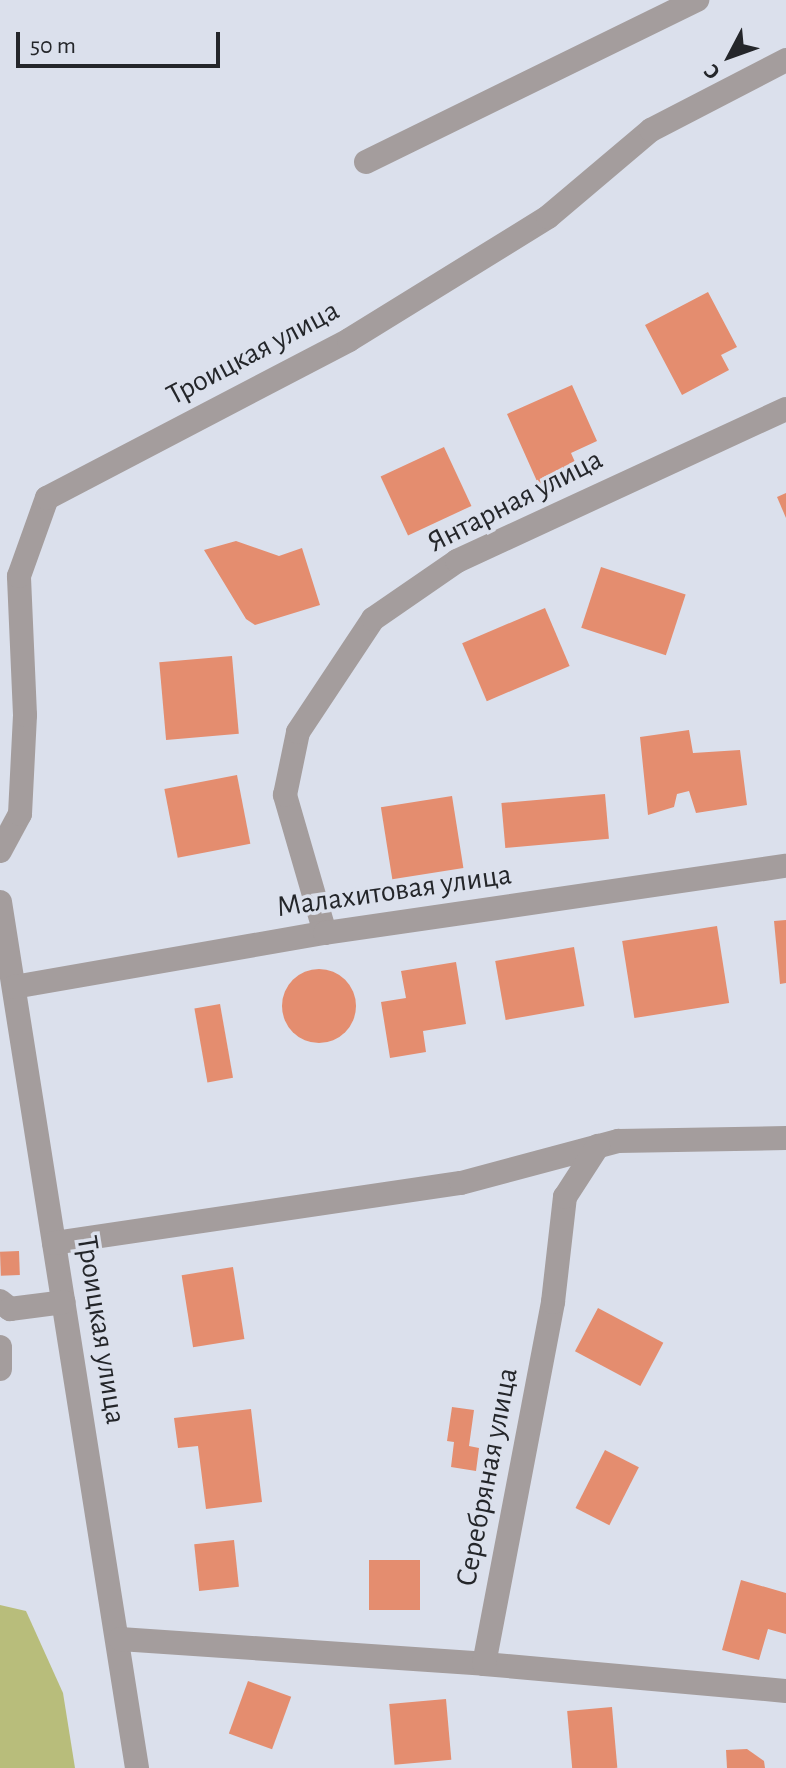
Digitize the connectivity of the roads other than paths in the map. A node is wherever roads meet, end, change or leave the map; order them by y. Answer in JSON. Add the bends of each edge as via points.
{"nodes":[{"id":1,"x":697,"y":0,"type":"edge"},
{"id":2,"x":786,"y":60,"type":"edge"},
{"id":3,"x":366,"y":162,"type":"dead end"},
{"id":4,"x":786,"y":409,"type":"edge"},
{"id":5,"x":0,"y":851,"type":"edge"},
{"id":6,"x":786,"y":866,"type":"edge"},
{"id":7,"x":0,"y":902,"type":"edge"},
{"id":8,"x":325,"y":933,"type":"junction"},
{"id":9,"x":14,"y":987,"type":"junction"},
{"id":10,"x":775,"y":1139,"type":"edge"},
{"id":11,"x":598,"y":1146,"type":"junction"},
{"id":12,"x":54,"y":1243,"type":"junction"},
{"id":13,"x":64,"y":1302,"type":"junction"},
{"id":14,"x":3,"y":1312,"type":"edge"},
{"id":15,"x":0,"y":1347,"type":"edge"},
{"id":16,"x":0,"y":1369,"type":"edge"},
{"id":17,"x":120,"y":1639,"type":"junction"},
{"id":18,"x":484,"y":1664,"type":"junction"},
{"id":19,"x":786,"y":1691,"type":"edge"},
{"id":20,"x":137,"y":1768,"type":"edge"}],
"edges":[{"from":1,"to":3,"type":"street"},
{"from":2,"to":5,"type":"street","name":"Троицкая улица","via":[[651,130],[548,217],[349,340],[47,498],[19,576],[25,715],[20,814]]},
{"from":4,"to":8,"type":"street","name":"Янтарная улица","via":[[457,561],[373,619],[298,732],[285,795]]},
{"from":6,"to":8,"type":"street","name":"Малахитовая улица"},
{"from":7,"to":9,"type":"street","name":"Троицкая улица"},
{"from":8,"to":9,"type":"street","name":"Малахитовая улица"},
{"from":9,"to":12,"type":"street","name":"Троицкая улица"},
{"from":10,"to":11,"type":"street","via":[[618,1141]]},
{"from":11,"to":12,"type":"street","via":[[461,1183]]},
{"from":11,"to":18,"type":"street","name":"Серебряная улица","via":[[565,1197],[553,1302]]},
{"from":12,"to":13,"type":"street","name":"Троицкая улица"},
{"from":13,"to":14,"type":"street"},
{"from":13,"to":17,"type":"street","name":"Троицкая улица"},
{"from":15,"to":16,"type":"street"},
{"from":17,"to":18,"type":"street"},
{"from":17,"to":20,"type":"street","name":"Троицкая улица"},
{"from":18,"to":19,"type":"street"}]}
